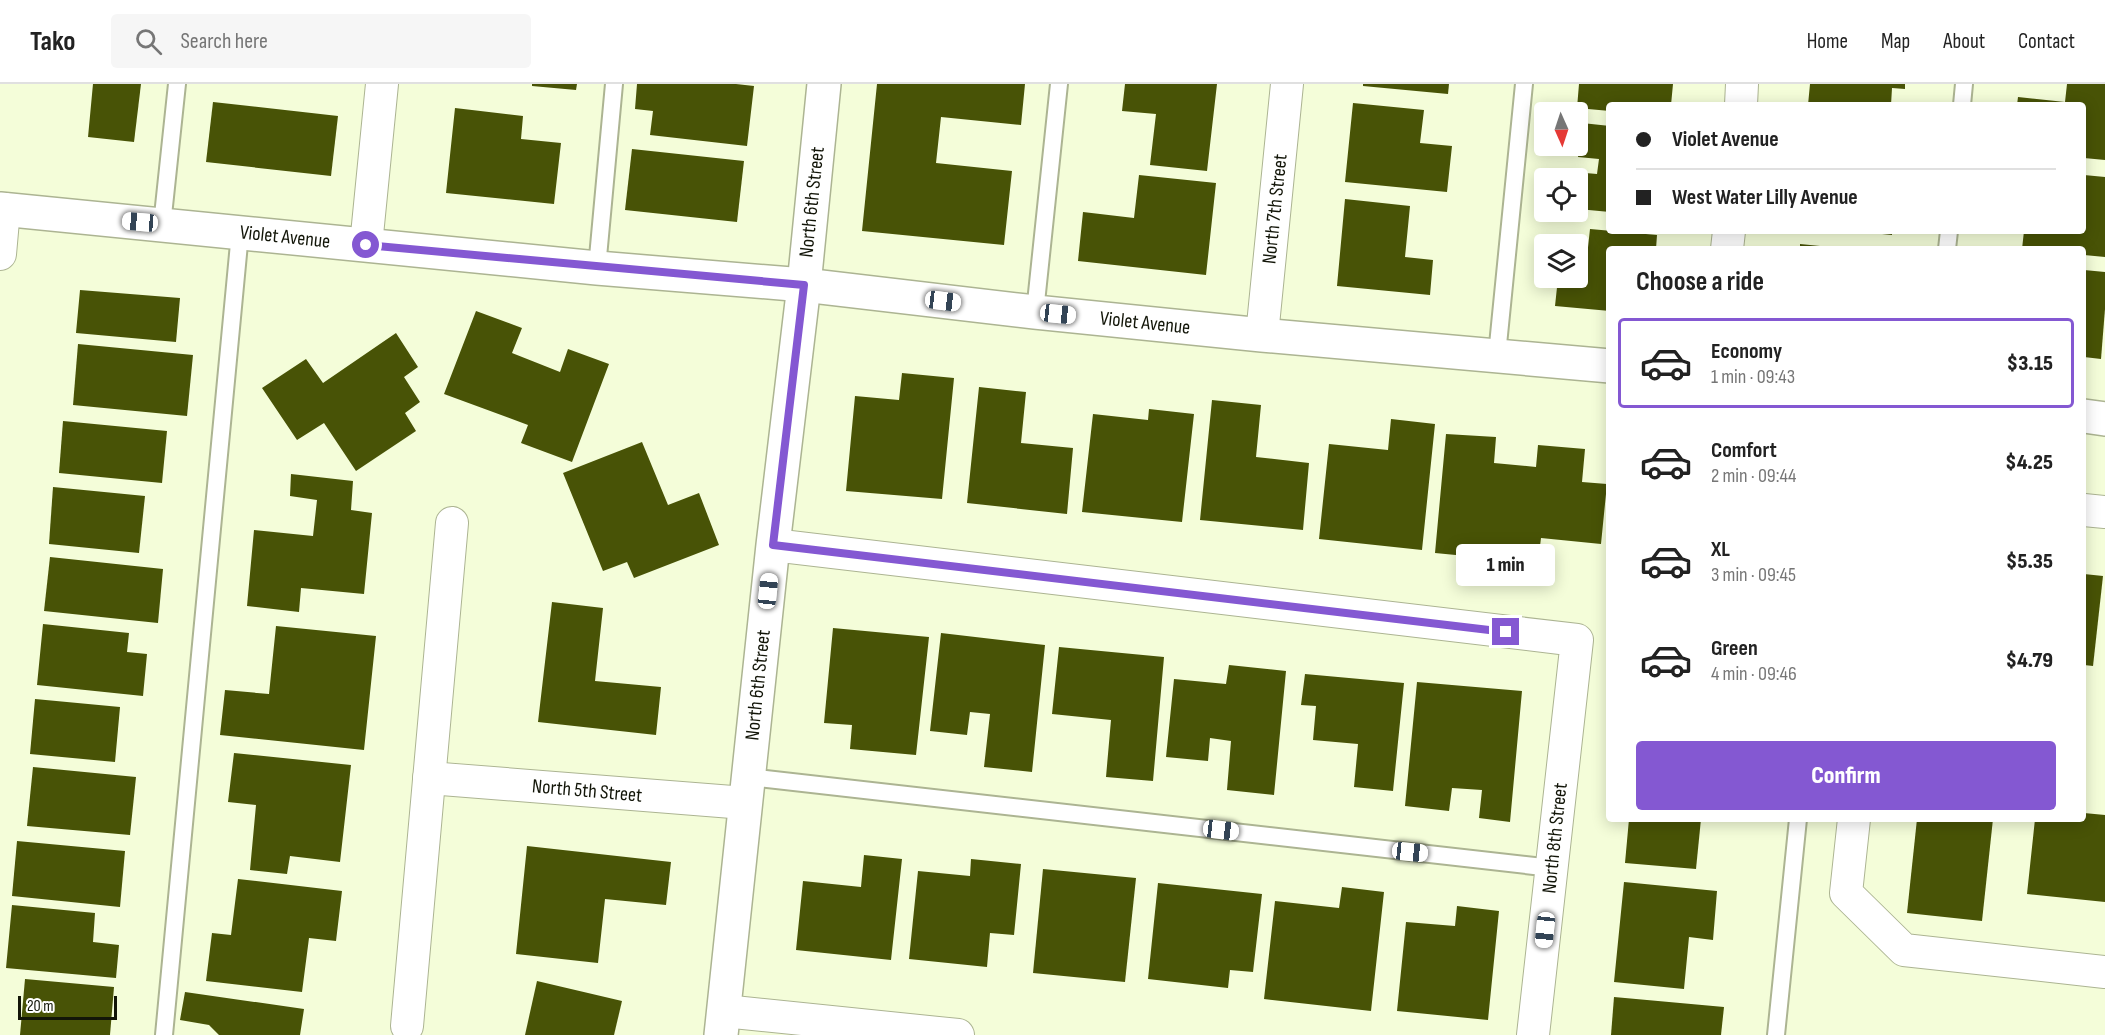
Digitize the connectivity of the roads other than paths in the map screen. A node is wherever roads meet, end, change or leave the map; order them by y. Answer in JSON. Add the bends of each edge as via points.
{"nodes":[{"id":1,"x":177,"y":84,"type":"edge"},
{"id":2,"x":382,"y":84,"type":"edge"},
{"id":3,"x":614,"y":84,"type":"edge"},
{"id":4,"x":824,"y":84,"type":"edge"},
{"id":5,"x":1059,"y":84,"type":"edge"},
{"id":6,"x":1287,"y":84,"type":"edge"},
{"id":7,"x":1524,"y":84,"type":"edge"},
{"id":8,"x":1743,"y":84,"type":"edge"},
{"id":9,"x":1964,"y":84,"type":"edge"},
{"id":10,"x":1740,"y":102,"type":"edge"},
{"id":11,"x":1962,"y":102,"type":"edge"},
{"id":12,"x":2,"y":209,"type":"edge"},
{"id":13,"x":162,"y":225,"type":"junction"},
{"id":14,"x":240,"y":233,"type":"junction"},
{"id":15,"x":366,"y":245,"type":"junction"},
{"id":16,"x":0,"y":254,"type":"edge"},
{"id":17,"x":597,"y":268,"type":"junction"},
{"id":18,"x":804,"y":285,"type":"junction"},
{"id":19,"x":1035,"y":312,"type":"junction"},
{"id":20,"x":1262,"y":335,"type":"junction"},
{"id":21,"x":1497,"y":355,"type":"junction"},
{"id":22,"x":1606,"y":366,"type":"edge"},
{"id":23,"x":2086,"y":416,"type":"edge"},
{"id":24,"x":2105,"y":419,"type":"edge"},
{"id":25,"x":2086,"y":510,"type":"edge"},
{"id":26,"x":2105,"y":512,"type":"edge"},
{"id":27,"x":452,"y":523,"type":"dead end"},
{"id":28,"x":773,"y":545,"type":"junction"},
{"id":29,"x":429,"y":778,"type":"junction"},
{"id":30,"x":747,"y":790,"type":"junction"},
{"id":31,"x":1798,"y":822,"type":"edge"},
{"id":32,"x":1854,"y":822,"type":"edge"},
{"id":33,"x":1552,"y":868,"type":"junction"},
{"id":34,"x":2105,"y":972,"type":"edge"},
{"id":35,"x":723,"y":1023,"type":"edge"},
{"id":36,"x":407,"y":1026,"type":"dead end"},
{"id":37,"x":164,"y":1035,"type":"edge"},
{"id":38,"x":958,"y":1035,"type":"edge"},
{"id":39,"x":1533,"y":1035,"type":"edge"},
{"id":40,"x":1776,"y":1035,"type":"edge"}],
"edges":[{"from":1,"to":13,"type":"lane"},
{"from":2,"to":15,"type":"street"},
{"from":3,"to":17,"type":"lane"},
{"from":4,"to":18,"type":"street","name":"North 6th Street"},
{"from":5,"to":19,"type":"lane"},
{"from":6,"to":20,"type":"street","name":"North 7th Street"},
{"from":7,"to":21,"type":"lane"},
{"from":8,"to":10,"type":"street"},
{"from":9,"to":11,"type":"lane"},
{"from":12,"to":13,"type":"street","name":"Violet Avenue"},
{"from":12,"to":16,"type":"street"},
{"from":13,"to":14,"type":"street","name":"Violet Avenue"},
{"from":14,"to":15,"type":"street","name":"Violet Avenue"},
{"from":14,"to":37,"type":"lane"},
{"from":15,"to":17,"type":"street","name":"Violet Avenue"},
{"from":17,"to":18,"type":"street","name":"Violet Avenue"},
{"from":18,"to":19,"type":"street","name":"Violet Avenue"},
{"from":18,"to":28,"type":"street","name":"North 6th Street"},
{"from":19,"to":20,"type":"street","name":"Violet Avenue"},
{"from":20,"to":21,"type":"street","name":"Violet Avenue"},
{"from":21,"to":22,"type":"street","name":"Violet Avenue"},
{"from":23,"to":24,"type":"street"},
{"from":25,"to":26,"type":"street"},
{"from":27,"to":29,"type":"street"},
{"from":28,"to":30,"type":"street","name":"North 6th Street"},
{"from":28,"to":33,"type":"street","name":"North 8th Street","via":[[1577,640]]},
{"from":29,"to":30,"type":"street","name":"North 5th Street"},
{"from":29,"to":36,"type":"street"},
{"from":30,"to":33,"type":"lane"},
{"from":30,"to":35,"type":"street","name":"North 6th Street"},
{"from":31,"to":40,"type":"lane"},
{"from":32,"to":34,"type":"street","via":[[1846,893],[1904,950]]},
{"from":33,"to":39,"type":"street","name":"North 8th Street"},
{"from":35,"to":38,"type":"street"}]}
